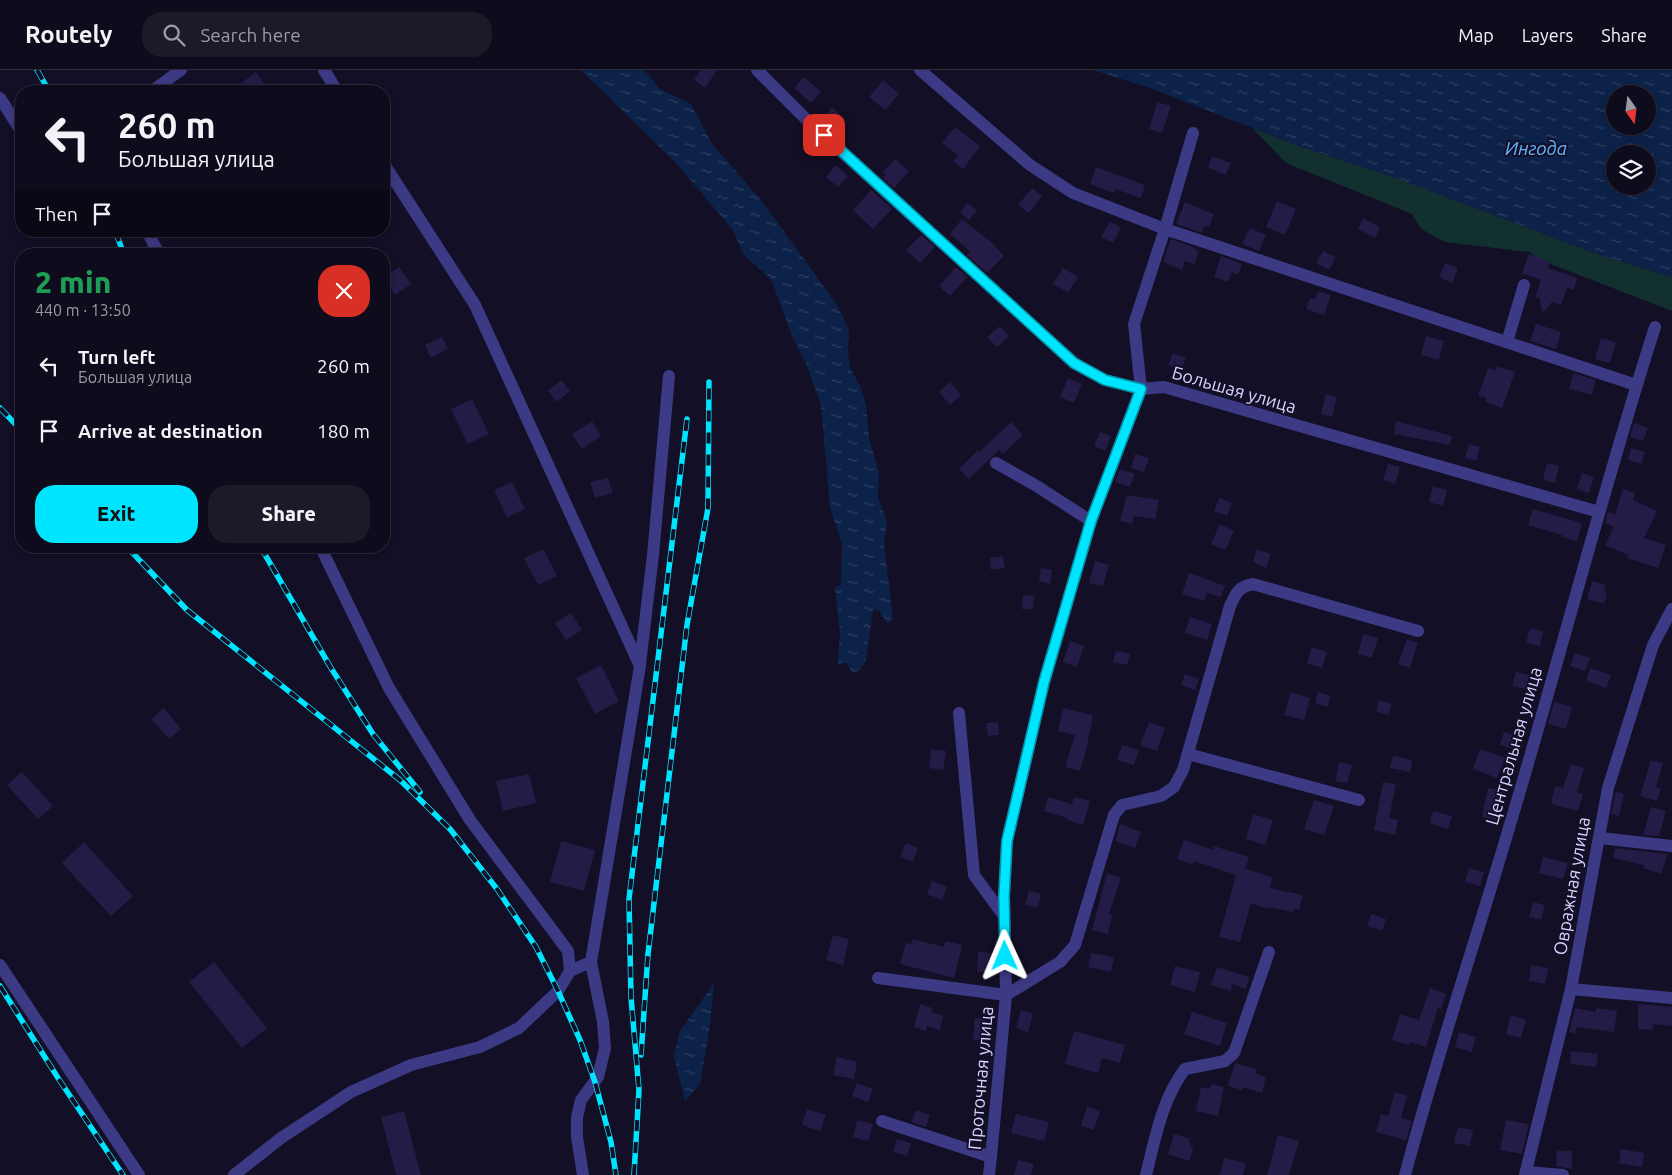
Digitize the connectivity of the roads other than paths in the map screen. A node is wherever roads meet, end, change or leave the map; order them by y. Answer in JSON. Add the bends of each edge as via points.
{"nodes":[{"id":1,"x":181,"y":70,"type":"edge"},
{"id":2,"x":324,"y":70,"type":"edge"},
{"id":3,"x":757,"y":70,"type":"edge"},
{"id":4,"x":920,"y":70,"type":"edge"},
{"id":5,"x":160,"y":85,"type":"edge"},
{"id":6,"x":333,"y":85,"type":"edge"},
{"id":7,"x":0,"y":98,"type":"edge"},
{"id":8,"x":15,"y":122,"type":"edge"},
{"id":9,"x":1194,"y":133,"type":"dead end"},
{"id":10,"x":390,"y":173,"type":"edge"},
{"id":11,"x":1165,"y":229,"type":"junction"},
{"id":12,"x":1524,"y":285,"type":"dead end"},
{"id":13,"x":1655,"y":327,"type":"dead end"},
{"id":14,"x":1507,"y":342,"type":"junction"},
{"id":15,"x":669,"y":376,"type":"dead end"},
{"id":16,"x":1636,"y":385,"type":"junction"},
{"id":17,"x":1141,"y":389,"type":"junction"},
{"id":18,"x":996,"y":463,"type":"dead end"},
{"id":19,"x":1599,"y":512,"type":"junction"},
{"id":20,"x":1091,"y":521,"type":"junction"},
{"id":21,"x":323,"y":553,"type":"edge"},
{"id":22,"x":1670,"y":616,"type":"edge"},
{"id":23,"x":1418,"y":632,"type":"dead end"},
{"id":24,"x":640,"y":666,"type":"junction"},
{"id":25,"x":959,"y":712,"type":"dead end"},
{"id":26,"x":1188,"y":754,"type":"junction"},
{"id":27,"x":1359,"y":800,"type":"dead end"},
{"id":28,"x":1600,"y":838,"type":"junction"},
{"id":29,"x":1672,"y":846,"type":"edge"},
{"id":30,"x":1004,"y":916,"type":"junction"},
{"id":31,"x":1269,"y":952,"type":"dead end"},
{"id":32,"x":591,"y":962,"type":"junction"},
{"id":33,"x":0,"y":965,"type":"edge"},
{"id":34,"x":570,"y":971,"type":"junction"},
{"id":35,"x":878,"y":978,"type":"dead end"},
{"id":36,"x":1571,"y":989,"type":"junction"},
{"id":37,"x":1006,"y":995,"type":"junction"},
{"id":38,"x":1672,"y":998,"type":"edge"},
{"id":39,"x":882,"y":1121,"type":"dead end"},
{"id":40,"x":992,"y":1157,"type":"junction"},
{"id":41,"x":1526,"y":1174,"type":"edge"},
{"id":42,"x":139,"y":1175,"type":"edge"},
{"id":43,"x":234,"y":1175,"type":"edge"},
{"id":44,"x":583,"y":1175,"type":"edge"},
{"id":45,"x":988,"y":1175,"type":"edge"},
{"id":46,"x":1146,"y":1175,"type":"edge"},
{"id":47,"x":1405,"y":1175,"type":"edge"},
{"id":48,"x":1564,"y":1175,"type":"edge"}],
"edges":[{"from":1,"to":5,"type":"street"},
{"from":2,"to":6,"type":"street"},
{"from":3,"to":17,"type":"street","name":"Большая улица","via":[[809,122],[1074,363],[1105,380]]},
{"from":4,"to":11,"type":"street","via":[[1030,165],[1073,193]]},
{"from":7,"to":8,"type":"street"},
{"from":9,"to":11,"type":"street","name":"Проточная улица"},
{"from":10,"to":24,"type":"street","via":[[475,305]]},
{"from":11,"to":14,"type":"street"},
{"from":11,"to":17,"type":"street","name":"Проточная улица","via":[[1134,324]]},
{"from":12,"to":14,"type":"street"},
{"from":13,"to":16,"type":"street","name":"Центральная улица"},
{"from":14,"to":16,"type":"street"},
{"from":15,"to":24,"type":"street"},
{"from":16,"to":19,"type":"street","name":"Центральная улица"},
{"from":17,"to":19,"type":"street","name":"Большая улица","via":[[1164,387]]},
{"from":17,"to":20,"type":"street","name":"Проточная улица"},
{"from":18,"to":20,"type":"street"},
{"from":19,"to":47,"type":"street","name":"Центральная улица"},
{"from":20,"to":30,"type":"street","name":"Проточная улица","via":[[1044,682],[1007,841]]},
{"from":21,"to":34,"type":"street","via":[[389,688],[470,820],[568,950]]},
{"from":22,"to":28,"type":"street","name":"Овражная улица","via":[[1653,645],[1608,788]]},
{"from":23,"to":26,"type":"street","via":[[1253,584],[1244,586],[1230,606]]},
{"from":24,"to":32,"type":"street"},
{"from":25,"to":30,"type":"street","via":[[974,875]]},
{"from":26,"to":27,"type":"street"},
{"from":26,"to":37,"type":"street","via":[[1174,787],[1161,796],[1122,805],[1114,815],[1075,945],[1060,962]]},
{"from":28,"to":29,"type":"street"},
{"from":28,"to":36,"type":"street","name":"Овражная улица"},
{"from":30,"to":37,"type":"street","name":"Проточная улица"},
{"from":31,"to":46,"type":"street","via":[[1234,1053],[1225,1061],[1185,1069],[1170,1092]]},
{"from":32,"to":34,"type":"street"},
{"from":32,"to":44,"type":"street","via":[[605,1048],[598,1077],[582,1100],[577,1117]]},
{"from":33,"to":42,"type":"street"},
{"from":34,"to":43,"type":"street","via":[[558,991],[519,1028],[480,1047],[411,1065],[351,1092],[281,1138]]},
{"from":35,"to":37,"type":"street"},
{"from":36,"to":38,"type":"street"},
{"from":36,"to":41,"type":"street","name":"Овражная улица"},
{"from":37,"to":40,"type":"street","name":"Проточная улица"},
{"from":39,"to":40,"type":"street"},
{"from":40,"to":45,"type":"street","name":"Проточная улица"},
{"from":41,"to":48,"type":"street"}]}
